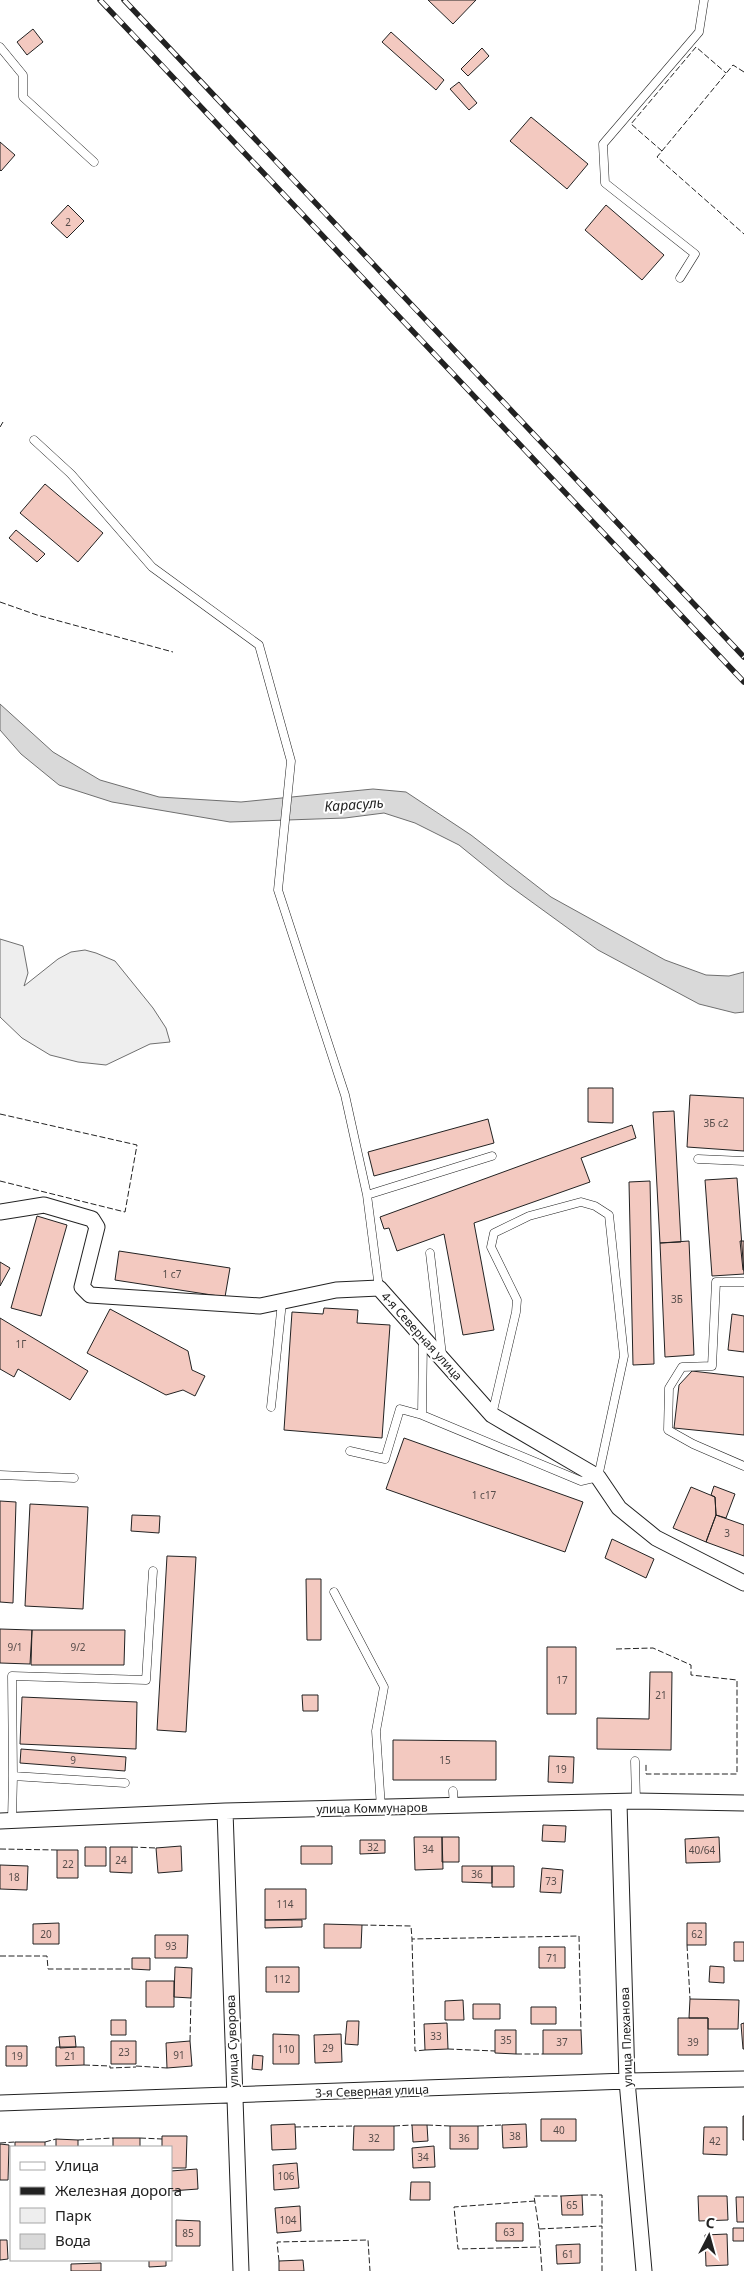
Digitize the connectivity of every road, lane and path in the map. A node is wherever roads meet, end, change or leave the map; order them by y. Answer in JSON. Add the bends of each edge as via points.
{"nodes":[{"id":1,"x":704,"y":0,"type":"edge"},
{"id":2,"x":0,"y":47,"type":"edge"},
{"id":3,"x":94,"y":162,"type":"dead end"},
{"id":4,"x":680,"y":278,"type":"dead end"},
{"id":5,"x":34,"y":440,"type":"dead end"},
{"id":6,"x":492,"y":1156,"type":"dead end"},
{"id":7,"x":698,"y":1159,"type":"dead end"},
{"id":8,"x":744,"y":1161,"type":"edge"},
{"id":9,"x":366,"y":1195,"type":"junction"},
{"id":10,"x":0,"y":1212,"type":"edge"},
{"id":11,"x":430,"y":1253,"type":"dead end"},
{"id":12,"x":744,"y":1282,"type":"edge"},
{"id":13,"x":379,"y":1288,"type":"junction"},
{"id":14,"x":282,"y":1302,"type":"junction"},
{"id":15,"x":423,"y":1337,"type":"junction"},
{"id":16,"x":443,"y":1359,"type":"junction"},
{"id":17,"x":271,"y":1407,"type":"dead end"},
{"id":18,"x":422,"y":1415,"type":"junction"},
{"id":19,"x":492,"y":1415,"type":"junction"},
{"id":20,"x":350,"y":1451,"type":"dead end"},
{"id":21,"x":744,"y":1466,"type":"edge"},
{"id":22,"x":0,"y":1475,"type":"edge"},
{"id":23,"x":598,"y":1477,"type":"junction"},
{"id":24,"x":74,"y":1478,"type":"dead end"},
{"id":25,"x":153,"y":1570,"type":"dead end"},
{"id":26,"x":744,"y":1583,"type":"edge"},
{"id":27,"x":334,"y":1592,"type":"dead end"},
{"id":28,"x":635,"y":1761,"type":"dead end"},
{"id":29,"x":13,"y":1776,"type":"junction"},
{"id":30,"x":125,"y":1783,"type":"dead end"},
{"id":31,"x":453,"y":1791,"type":"dead end"},
{"id":32,"x":636,"y":1802,"type":"junction"},
{"id":33,"x":619,"y":1803,"type":"junction"},
{"id":34,"x":744,"y":1803,"type":"edge"},
{"id":35,"x":454,"y":1807,"type":"junction"},
{"id":36,"x":381,"y":1808,"type":"junction"},
{"id":37,"x":225,"y":1811,"type":"junction"},
{"id":38,"x":6,"y":1821,"type":"edge"},
{"id":39,"x":744,"y":2078,"type":"edge"},
{"id":40,"x":627,"y":2081,"type":"junction"},
{"id":41,"x":234,"y":2096,"type":"junction"},
{"id":42,"x":0,"y":2103,"type":"edge"},
{"id":43,"x":241,"y":2271,"type":"edge"},
{"id":44,"x":644,"y":2271,"type":"edge"}],
"edges":[{"from":1,"to":4,"type":"lane","via":[[699,32],[603,144],[605,182],[695,254]]},
{"from":2,"to":3,"type":"lane","via":[[23,75],[23,97]]},
{"from":5,"to":9,"type":"lane","via":[[71,474],[152,567],[259,645],[291,761],[278,890],[345,1095]]},
{"from":6,"to":9,"type":"lane"},
{"from":7,"to":8,"type":"lane"},
{"from":9,"to":13,"type":"lane"},
{"from":10,"to":14,"type":"street","name":"4-я Северная улица","via":[[44,1205],[92,1219],[97,1227],[82,1287],[90,1295],[260,1306]]},
{"from":11,"to":16,"type":"lane"},
{"from":12,"to":21,"type":"lane","via":[[716,1282],[712,1366],[682,1366],[669,1388],[668,1430]]},
{"from":13,"to":14,"type":"street","name":"4-я Северная улица","via":[[336,1290]]},
{"from":13,"to":15,"type":"street","name":"4-я Северная улица"},
{"from":14,"to":17,"type":"lane"},
{"from":15,"to":16,"type":"street","name":"4-я Северная улица"},
{"from":15,"to":18,"type":"lane"},
{"from":16,"to":19,"type":"street","name":"4-я Северная улица"},
{"from":18,"to":20,"type":"lane","via":[[400,1409],[385,1459]]},
{"from":18,"to":23,"type":"lane","via":[[581,1481]]},
{"from":19,"to":23,"type":"street","name":"4-я Северная улица"},
{"from":19,"to":23,"type":"lane","via":[[517,1300],[491,1247],[494,1233],[529,1216],[581,1202],[595,1206],[609,1215],[624,1356]]},
{"from":22,"to":24,"type":"lane"},
{"from":23,"to":26,"type":"street","name":"4-я Северная улица","via":[[619,1508],[656,1538]]},
{"from":25,"to":29,"type":"lane","via":[[146,1680],[12,1676]]},
{"from":27,"to":36,"type":"lane","via":[[384,1687],[376,1730]]},
{"from":28,"to":32,"type":"lane"},
{"from":29,"to":30,"type":"lane"},
{"from":29,"to":38,"type":"lane"},
{"from":31,"to":35,"type":"lane"},
{"from":32,"to":33,"type":"street","name":"улица Коммунаров"},
{"from":32,"to":34,"type":"street","name":"улица Коммунаров"},
{"from":33,"to":35,"type":"street","name":"улица Коммунаров"},
{"from":33,"to":40,"type":"street","name":"улица Плеханова"},
{"from":35,"to":36,"type":"street","name":"улица Коммунаров"},
{"from":36,"to":37,"type":"street","name":"улица Коммунаров"},
{"from":37,"to":38,"type":"street","name":"улица Коммунаров"},
{"from":37,"to":41,"type":"street","name":"улица Суворова"},
{"from":39,"to":40,"type":"street","name":"3-я Северная улица"},
{"from":40,"to":41,"type":"street","name":"3-я Северная улица"},
{"from":40,"to":44,"type":"street","name":"улица Плеханова"},
{"from":41,"to":42,"type":"street","name":"3-я Северная улица"},
{"from":41,"to":43,"type":"street","name":"улица Суворова"}]}
